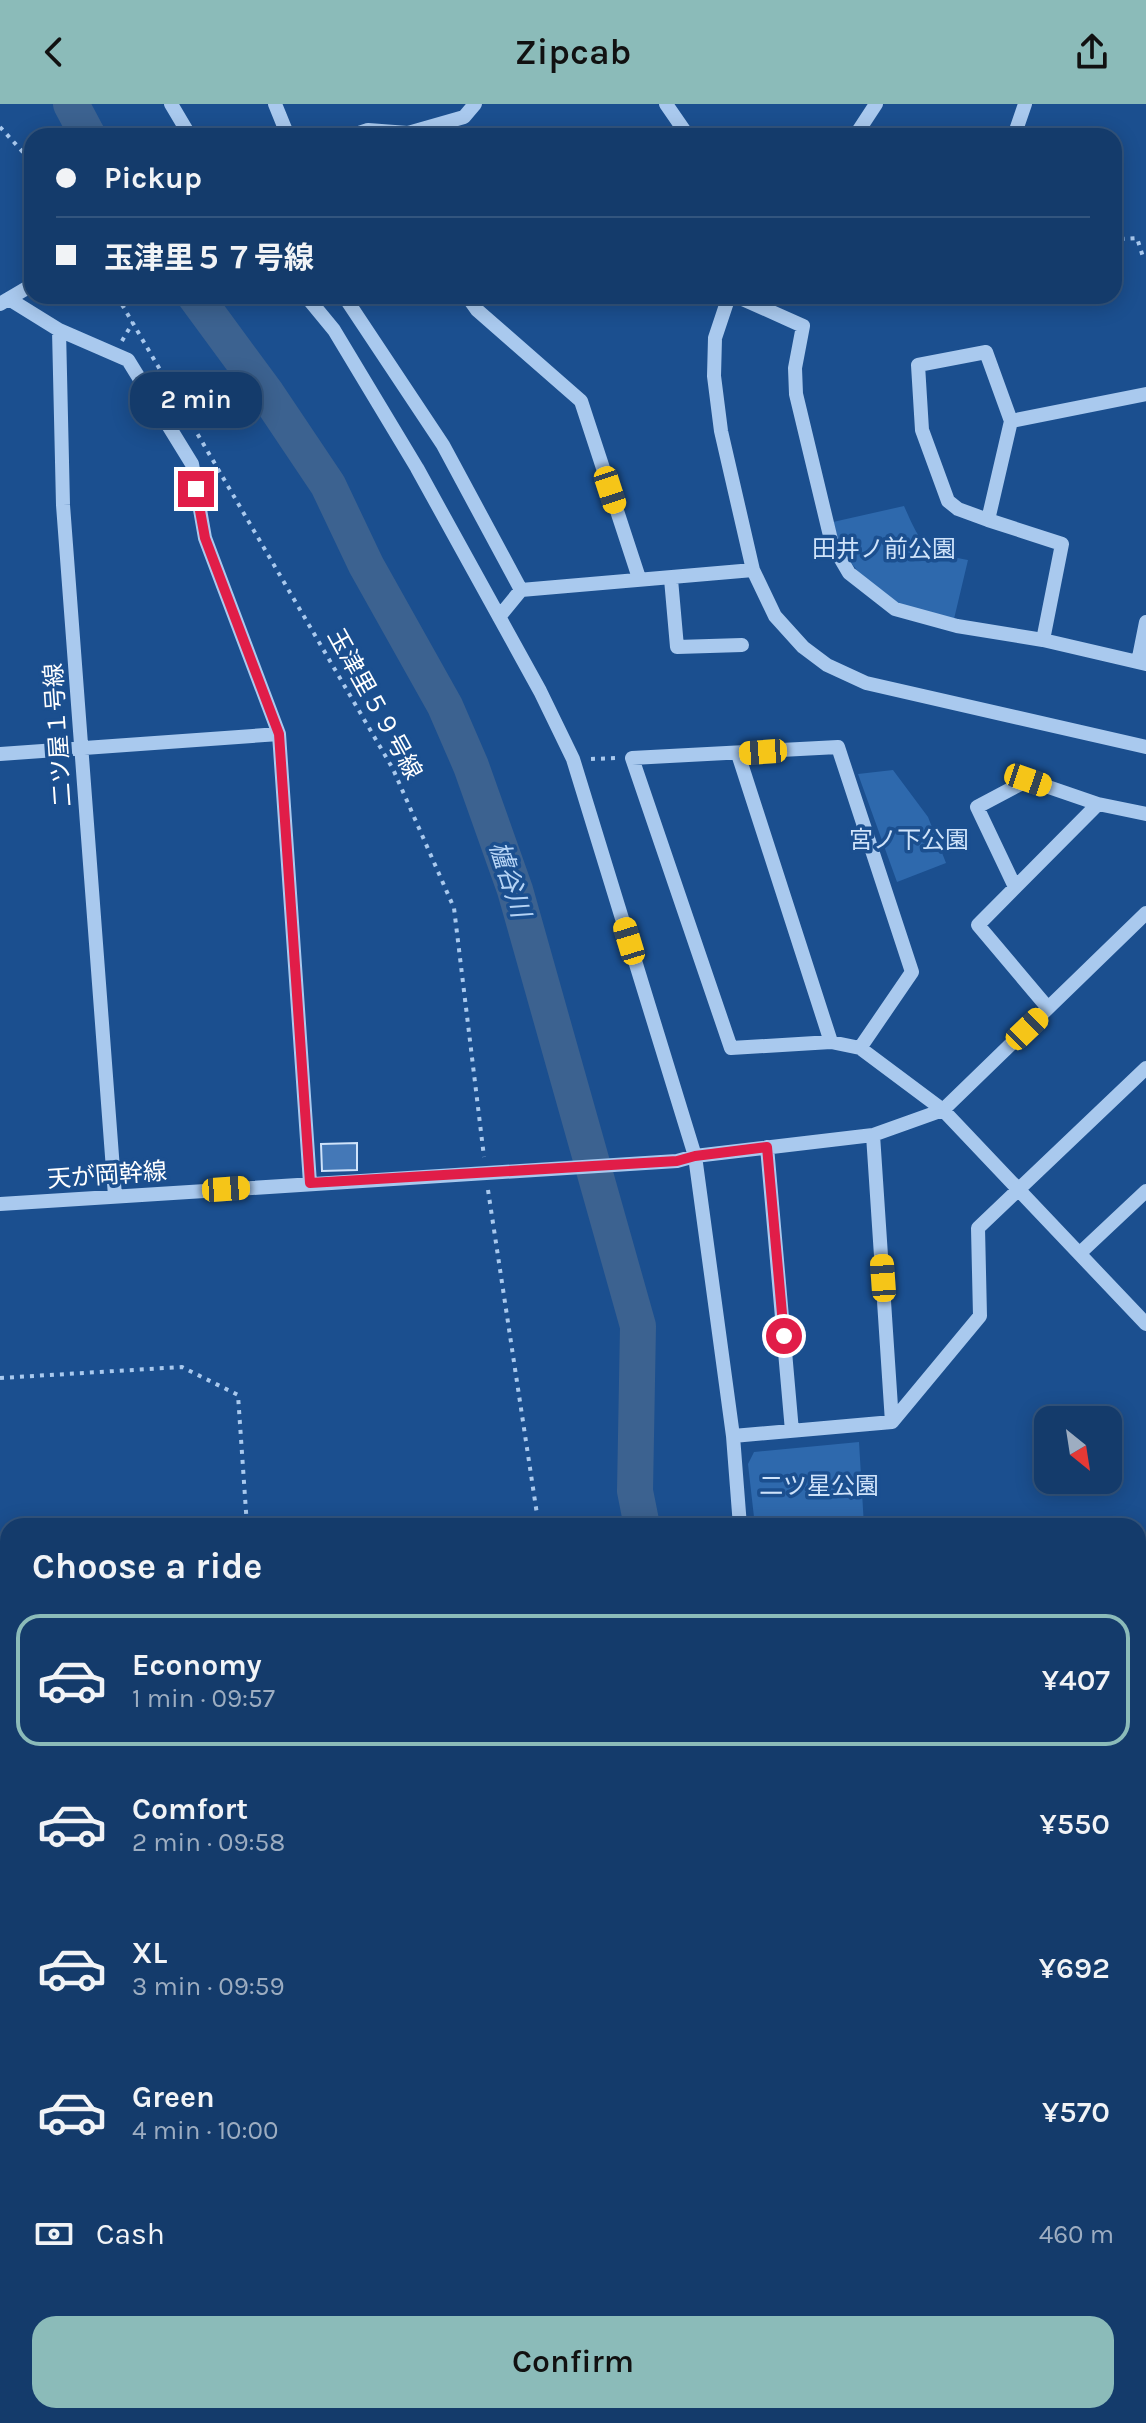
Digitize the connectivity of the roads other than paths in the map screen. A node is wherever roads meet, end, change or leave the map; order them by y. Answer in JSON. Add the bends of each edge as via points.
{"nodes":[{"id":1,"x":171,"y":104,"type":"edge"},
{"id":2,"x":275,"y":104,"type":"edge"},
{"id":3,"x":475,"y":104,"type":"edge"},
{"id":4,"x":666,"y":104,"type":"edge"},
{"id":5,"x":876,"y":104,"type":"edge"},
{"id":6,"x":1025,"y":104,"type":"edge"},
{"id":7,"x":185,"y":128,"type":"edge"},
{"id":8,"x":285,"y":128,"type":"edge"},
{"id":9,"x":428,"y":128,"type":"edge"},
{"id":10,"x":682,"y":128,"type":"edge"},
{"id":11,"x":860,"y":128,"type":"edge"},
{"id":12,"x":1017,"y":128,"type":"edge"},
{"id":13,"x":24,"y":290,"type":"edge"},
{"id":14,"x":4,"y":301,"type":"edge"},
{"id":15,"x":313,"y":304,"type":"edge"},
{"id":16,"x":349,"y":304,"type":"edge"},
{"id":17,"x":473,"y":304,"type":"edge"},
{"id":18,"x":726,"y":304,"type":"edge"},
{"id":19,"x":754,"y":304,"type":"edge"},
{"id":20,"x":59,"y":330,"type":"junction"},
{"id":21,"x":1146,"y":394,"type":"edge"},
{"id":22,"x":1011,"y":421,"type":"junction"},
{"id":23,"x":988,"y":520,"type":"junction"},
{"id":24,"x":753,"y":570,"type":"junction"},
{"id":25,"x":639,"y":578,"type":"junction"},
{"id":26,"x":671,"y":579,"type":"junction"},
{"id":27,"x":521,"y":590,"type":"junction"},
{"id":28,"x":499,"y":617,"type":"junction"},
{"id":29,"x":1146,"y":622,"type":"edge"},
{"id":30,"x":1043,"y":640,"type":"junction"},
{"id":31,"x":742,"y":645,"type":"dead end"},
{"id":32,"x":1142,"y":663,"type":"edge"},
{"id":33,"x":279,"y":734,"type":"junction"},
{"id":34,"x":1146,"y":747,"type":"edge"},
{"id":35,"x":81,"y":749,"type":"junction"},
{"id":36,"x":0,"y":754,"type":"edge"},
{"id":37,"x":738,"y":754,"type":"junction"},
{"id":38,"x":1098,"y":804,"type":"junction"},
{"id":39,"x":1146,"y":814,"type":"edge"},
{"id":40,"x":1015,"y":887,"type":"junction"},
{"id":41,"x":1146,"y":913,"type":"edge"},
{"id":42,"x":1048,"y":1008,"type":"junction"},
{"id":43,"x":831,"y":1042,"type":"junction"},
{"id":44,"x":860,"y":1048,"type":"junction"},
{"id":45,"x":1146,"y":1068,"type":"edge"},
{"id":46,"x":943,"y":1110,"type":"junction"},
{"id":47,"x":873,"y":1135,"type":"junction"},
{"id":48,"x":767,"y":1147,"type":"junction"},
{"id":49,"x":695,"y":1156,"type":"junction"},
{"id":50,"x":310,"y":1183,"type":"junction"},
{"id":51,"x":1019,"y":1189,"type":"junction"},
{"id":52,"x":1146,"y":1191,"type":"edge"},
{"id":53,"x":115,"y":1196,"type":"junction"},
{"id":54,"x":0,"y":1204,"type":"edge"},
{"id":55,"x":1080,"y":1253,"type":"junction"},
{"id":56,"x":1144,"y":1316,"type":"edge"},
{"id":57,"x":892,"y":1422,"type":"junction"},
{"id":58,"x":792,"y":1431,"type":"junction"},
{"id":59,"x":733,"y":1436,"type":"junction"},
{"id":60,"x":739,"y":1518,"type":"edge"}],
"edges":[{"from":1,"to":7,"type":"street"},
{"from":2,"to":8,"type":"street"},
{"from":3,"to":9,"type":"street","via":[[464,117]]},
{"from":4,"to":10,"type":"street"},
{"from":5,"to":11,"type":"street"},
{"from":6,"to":12,"type":"street"},
{"from":13,"to":14,"type":"street"},
{"from":14,"to":20,"type":"street"},
{"from":15,"to":28,"type":"street","via":[[402,443]]},
{"from":16,"to":27,"type":"street","via":[[443,445]]},
{"from":17,"to":25,"type":"street","via":[[581,401]]},
{"from":18,"to":24,"type":"street","via":[[715,338],[714,376]]},
{"from":19,"to":30,"type":"street","via":[[803,326],[796,394],[832,544],[849,573],[895,609]]},
{"from":20,"to":33,"type":"street","via":[[128,360],[192,464],[205,538]]},
{"from":20,"to":35,"type":"street","name":"二ツ屋１号線","via":[[63,505]]},
{"from":21,"to":22,"type":"street"},
{"from":22,"to":23,"type":"street"},
{"from":22,"to":23,"type":"street","via":[[986,352],[918,365],[922,430],[948,501]]},
{"from":23,"to":30,"type":"street","via":[[1062,544]]},
{"from":24,"to":26,"type":"street"},
{"from":24,"to":34,"type":"street","via":[[775,616],[803,647],[866,683]]},
{"from":25,"to":26,"type":"street"},
{"from":25,"to":27,"type":"street"},
{"from":26,"to":31,"type":"street","via":[[677,647]]},
{"from":27,"to":28,"type":"street"},
{"from":28,"to":49,"type":"street","via":[[573,759]]},
{"from":29,"to":32,"type":"street"},
{"from":30,"to":32,"type":"street"},
{"from":33,"to":35,"type":"street"},
{"from":33,"to":50,"type":"street"},
{"from":35,"to":36,"type":"street"},
{"from":35,"to":53,"type":"street","name":"二ツ屋１号線"},
{"from":37,"to":43,"type":"street"},
{"from":37,"to":43,"type":"street","via":[[632,758],[731,1048]]},
{"from":37,"to":44,"type":"street","via":[[838,747],[912,972]]},
{"from":38,"to":39,"type":"street"},
{"from":38,"to":40,"type":"street"},
{"from":38,"to":40,"type":"street","via":[[1028,780],[977,807]]},
{"from":40,"to":42,"type":"street","via":[[978,925]]},
{"from":41,"to":42,"type":"street"},
{"from":42,"to":46,"type":"street"},
{"from":43,"to":44,"type":"street"},
{"from":44,"to":46,"type":"street"},
{"from":45,"to":51,"type":"street"},
{"from":46,"to":47,"type":"street","name":"天が岡幹線"},
{"from":46,"to":51,"type":"street"},
{"from":47,"to":48,"type":"street","name":"天が岡幹線"},
{"from":47,"to":57,"type":"street"},
{"from":48,"to":49,"type":"street","name":"天が岡幹線"},
{"from":48,"to":58,"type":"street"},
{"from":49,"to":50,"type":"street","name":"天が岡幹線"},
{"from":49,"to":59,"type":"street"},
{"from":50,"to":53,"type":"street","name":"天が岡幹線"},
{"from":51,"to":55,"type":"street"},
{"from":51,"to":57,"type":"street","via":[[978,1228],[980,1316]]},
{"from":52,"to":55,"type":"street"},
{"from":53,"to":54,"type":"street","name":"天が岡幹線"},
{"from":55,"to":56,"type":"street"},
{"from":57,"to":58,"type":"street"},
{"from":58,"to":59,"type":"street"},
{"from":59,"to":60,"type":"street"}]}
